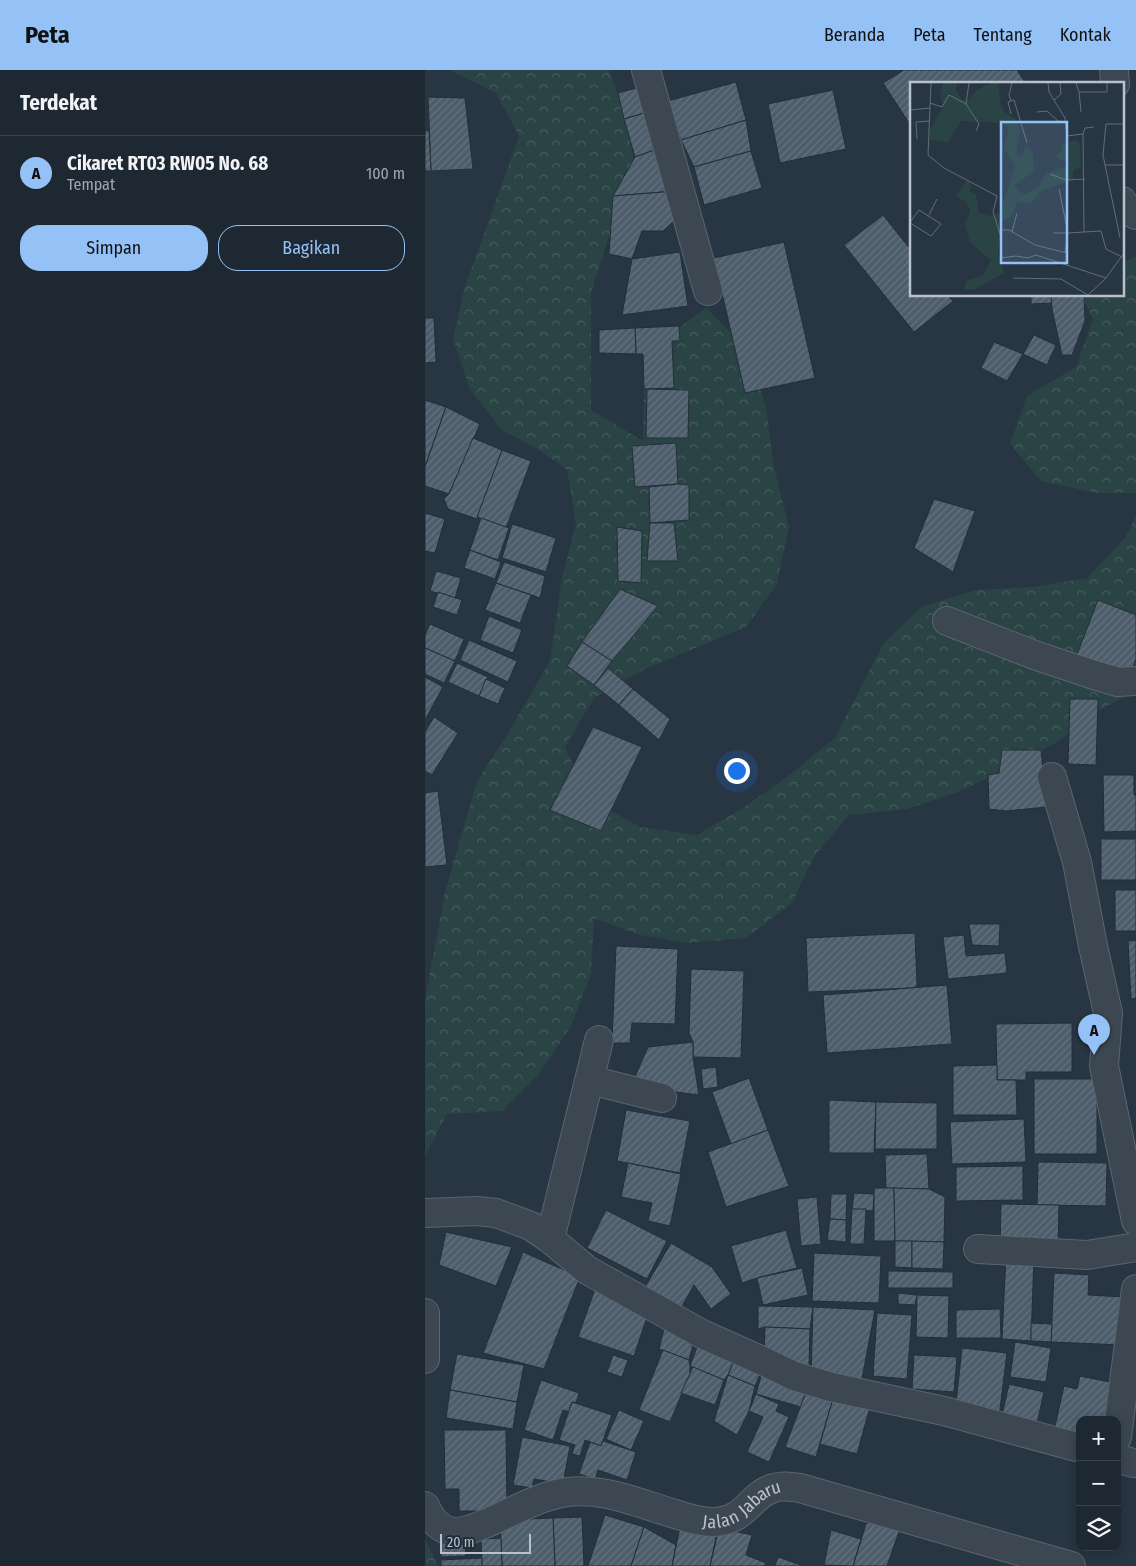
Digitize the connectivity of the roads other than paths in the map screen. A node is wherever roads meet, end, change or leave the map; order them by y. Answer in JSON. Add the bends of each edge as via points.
{"nodes":[{"id":1,"x":646,"y":70,"type":"edge"},
{"id":2,"x":1123,"y":203,"type":"edge"},
{"id":3,"x":1136,"y":215,"type":"edge"},
{"id":4,"x":708,"y":291,"type":"dead end"},
{"id":5,"x":947,"y":621,"type":"dead end"},
{"id":6,"x":1136,"y":681,"type":"edge"},
{"id":7,"x":1051,"y":776,"type":"dead end"},
{"id":8,"x":599,"y":1040,"type":"dead end"},
{"id":9,"x":590,"y":1080,"type":"junction"},
{"id":10,"x":662,"y":1098,"type":"dead end"},
{"id":11,"x":425,"y":1213,"type":"edge"},
{"id":12,"x":1136,"y":1221,"type":"edge"},
{"id":13,"x":550,"y":1239,"type":"junction"},
{"id":14,"x":1136,"y":1247,"type":"edge"},
{"id":15,"x":978,"y":1249,"type":"dead end"},
{"id":16,"x":1136,"y":1289,"type":"edge"},
{"id":17,"x":425,"y":1313,"type":"edge"},
{"id":18,"x":425,"y":1359,"type":"edge"},
{"id":19,"x":1120,"y":1416,"type":"edge"},
{"id":20,"x":1076,"y":1447,"type":"edge"},
{"id":21,"x":425,"y":1506,"type":"edge"},
{"id":22,"x":1071,"y":1566,"type":"edge"}],
"edges":[{"from":1,"to":4,"type":"street"},
{"from":2,"to":3,"type":"street","via":[[1129,212]]},
{"from":5,"to":6,"type":"street","via":[[1091,674],[1118,682]]},
{"from":7,"to":12,"type":"street","via":[[1077,862],[1108,1013],[1103,1066]]},
{"from":8,"to":9,"type":"street"},
{"from":9,"to":10,"type":"street"},
{"from":9,"to":13,"type":"street"},
{"from":11,"to":13,"type":"street","via":[[496,1213],[531,1226]]},
{"from":13,"to":20,"type":"street","via":[[587,1270],[702,1334],[794,1376],[944,1411]]},
{"from":14,"to":15,"type":"street","via":[[1087,1255]]},
{"from":16,"to":19,"type":"street"},
{"from":17,"to":18,"type":"street"},
{"from":21,"to":22,"type":"street","name":"Jalan Jabaru","via":[[441,1528],[453,1532],[469,1530],[538,1500],[571,1491],[605,1494],[712,1522],[737,1517],[763,1493],[785,1486]]}]}
